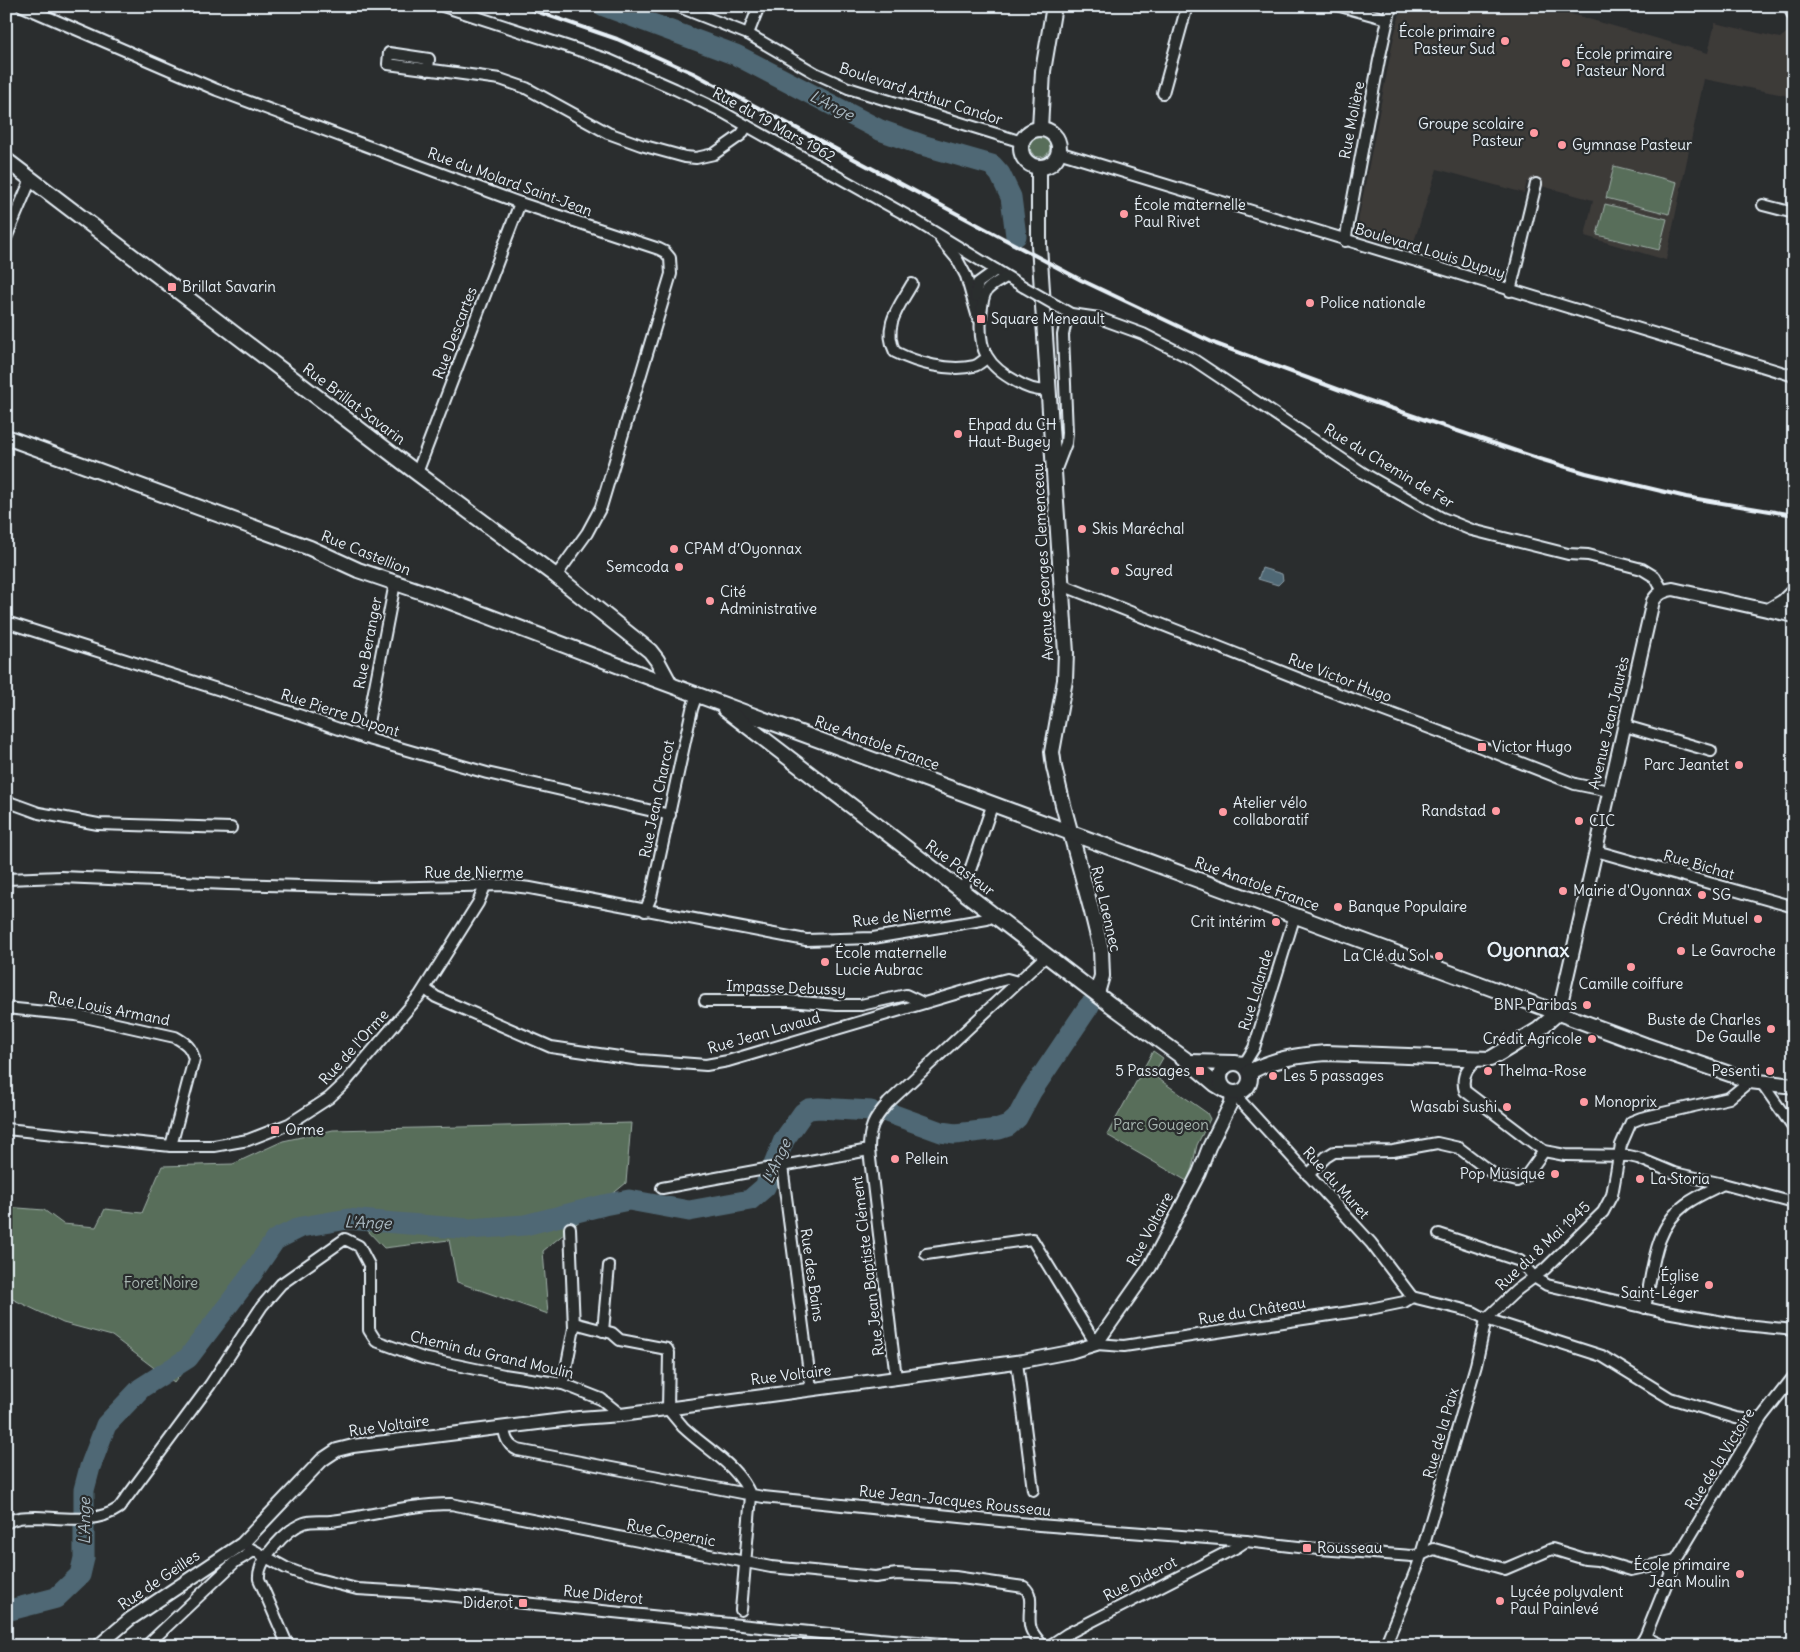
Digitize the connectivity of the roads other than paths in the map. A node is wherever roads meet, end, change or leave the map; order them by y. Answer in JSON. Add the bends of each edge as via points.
{"nodes":[{"id":1,"x":22,"y":6,"type":"edge"},
{"id":2,"x":443,"y":6,"type":"edge"},
{"id":3,"x":677,"y":6,"type":"edge"},
{"id":4,"x":759,"y":6,"type":"edge"},
{"id":5,"x":1054,"y":6,"type":"edge"},
{"id":6,"x":1187,"y":6,"type":"edge"},
{"id":7,"x":1340,"y":6,"type":"edge"},
{"id":8,"x":1391,"y":6,"type":"edge"},
{"id":9,"x":1788,"y":6,"type":"edge"},
{"id":10,"x":1794,"y":17,"type":"edge"},
{"id":11,"x":1387,"y":19,"type":"junction"},
{"id":12,"x":748,"y":34,"type":"junction"},
{"id":13,"x":428,"y":70,"type":"dead end"},
{"id":14,"x":1163,"y":92,"type":"dead end"},
{"id":15,"x":748,"y":126,"type":"junction"},
{"id":16,"x":1040,"y":129,"type":"junction"},
{"id":17,"x":1022,"y":142,"type":"junction"},
{"id":18,"x":1058,"y":152,"type":"junction"},
{"id":19,"x":6,"y":160,"type":"edge"},
{"id":20,"x":1039,"y":167,"type":"junction"},
{"id":21,"x":31,"y":179,"type":"junction"},
{"id":22,"x":1536,"y":184,"type":"dead end"},
{"id":23,"x":520,"y":203,"type":"junction"},
{"id":24,"x":1763,"y":205,"type":"dead end"},
{"id":25,"x":1794,"y":213,"type":"edge"},
{"id":26,"x":937,"y":234,"type":"junction"},
{"id":27,"x":6,"y":238,"type":"edge"},
{"id":28,"x":1344,"y":241,"type":"junction"},
{"id":29,"x":996,"y":270,"type":"junction"},
{"id":30,"x":1006,"y":277,"type":"junction"},
{"id":31,"x":912,"y":284,"type":"dead end"},
{"id":32,"x":1510,"y":290,"type":"junction"},
{"id":33,"x":975,"y":304,"type":"junction"},
{"id":34,"x":1071,"y":314,"type":"junction"},
{"id":35,"x":980,"y":326,"type":"junction"},
{"id":36,"x":987,"y":358,"type":"junction"},
{"id":37,"x":1794,"y":376,"type":"edge"},
{"id":38,"x":1050,"y":390,"type":"junction"},
{"id":39,"x":6,"y":437,"type":"edge"},
{"id":40,"x":1055,"y":470,"type":"junction"},
{"id":41,"x":417,"y":473,"type":"junction"},
{"id":42,"x":556,"y":576,"type":"junction"},
{"id":43,"x":395,"y":583,"type":"junction"},
{"id":44,"x":1062,"y":585,"type":"junction"},
{"id":45,"x":1794,"y":590,"type":"edge"},
{"id":46,"x":1663,"y":591,"type":"junction"},
{"id":47,"x":1768,"y":610,"type":"junction"},
{"id":48,"x":1794,"y":616,"type":"edge"},
{"id":49,"x":6,"y":622,"type":"edge"},
{"id":50,"x":670,"y":684,"type":"junction"},
{"id":51,"x":697,"y":694,"type":"junction"},
{"id":52,"x":713,"y":699,"type":"junction"},
{"id":53,"x":1625,"y":726,"type":"junction"},
{"id":54,"x":365,"y":738,"type":"junction"},
{"id":55,"x":1710,"y":751,"type":"dead end"},
{"id":56,"x":1609,"y":791,"type":"junction"},
{"id":57,"x":6,"y":801,"type":"edge"},
{"id":58,"x":993,"y":803,"type":"junction"},
{"id":59,"x":670,"y":815,"type":"junction"},
{"id":60,"x":231,"y":828,"type":"dead end"},
{"id":61,"x":1071,"y":832,"type":"junction"},
{"id":62,"x":1596,"y":851,"type":"junction"},
{"id":63,"x":6,"y":879,"type":"edge"},
{"id":64,"x":485,"y":886,"type":"junction"},
{"id":65,"x":963,"y":891,"type":"junction"},
{"id":66,"x":1794,"y":907,"type":"edge"},
{"id":67,"x":645,"y":910,"type":"junction"},
{"id":68,"x":995,"y":915,"type":"junction"},
{"id":69,"x":1295,"y":915,"type":"junction"},
{"id":70,"x":1048,"y":955,"type":"junction"},
{"id":71,"x":1018,"y":982,"type":"junction"},
{"id":72,"x":425,"y":989,"type":"junction"},
{"id":73,"x":1097,"y":993,"type":"junction"},
{"id":74,"x":705,"y":1001,"type":"dead end"},
{"id":75,"x":923,"y":1003,"type":"junction"},
{"id":76,"x":6,"y":1008,"type":"edge"},
{"id":77,"x":1559,"y":1012,"type":"junction"},
{"id":78,"x":1251,"y":1052,"type":"junction"},
{"id":79,"x":1477,"y":1060,"type":"junction"},
{"id":80,"x":1189,"y":1062,"type":"junction"},
{"id":81,"x":1234,"y":1063,"type":"junction"},
{"id":82,"x":1263,"y":1064,"type":"junction"},
{"id":83,"x":1249,"y":1072,"type":"junction"},
{"id":84,"x":1756,"y":1082,"type":"junction"},
{"id":85,"x":1794,"y":1086,"type":"edge"},
{"id":86,"x":1231,"y":1092,"type":"junction"},
{"id":87,"x":6,"y":1129,"type":"edge"},
{"id":88,"x":1794,"y":1129,"type":"edge"},
{"id":89,"x":171,"y":1146,"type":"junction"},
{"id":90,"x":869,"y":1150,"type":"junction"},
{"id":91,"x":1544,"y":1151,"type":"junction"},
{"id":92,"x":1619,"y":1156,"type":"junction"},
{"id":93,"x":782,"y":1166,"type":"junction"},
{"id":94,"x":1308,"y":1176,"type":"junction"},
{"id":95,"x":1723,"y":1184,"type":"junction"},
{"id":96,"x":662,"y":1188,"type":"dead end"},
{"id":97,"x":1794,"y":1203,"type":"edge"},
{"id":98,"x":570,"y":1228,"type":"dead end"},
{"id":99,"x":1439,"y":1234,"type":"dead end"},
{"id":100,"x":926,"y":1254,"type":"dead end"},
{"id":101,"x":609,"y":1266,"type":"dead end"},
{"id":102,"x":1534,"y":1277,"type":"junction"},
{"id":103,"x":1412,"y":1297,"type":"junction"},
{"id":104,"x":1645,"y":1308,"type":"junction"},
{"id":105,"x":1490,"y":1316,"type":"junction"},
{"id":106,"x":574,"y":1323,"type":"junction"},
{"id":107,"x":1794,"y":1330,"type":"edge"},
{"id":108,"x":604,"y":1331,"type":"junction"},
{"id":109,"x":1096,"y":1344,"type":"junction"},
{"id":110,"x":1017,"y":1362,"type":"junction"},
{"id":111,"x":1794,"y":1376,"type":"edge"},
{"id":112,"x":896,"y":1378,"type":"junction"},
{"id":113,"x":563,"y":1384,"type":"junction"},
{"id":114,"x":811,"y":1388,"type":"junction"},
{"id":115,"x":668,"y":1409,"type":"junction"},
{"id":116,"x":621,"y":1415,"type":"junction"},
{"id":117,"x":1761,"y":1418,"type":"junction"},
{"id":118,"x":504,"y":1428,"type":"junction"},
{"id":119,"x":1034,"y":1490,"type":"dead end"},
{"id":120,"x":751,"y":1496,"type":"junction"},
{"id":121,"x":6,"y":1523,"type":"edge"},
{"id":122,"x":1246,"y":1541,"type":"junction"},
{"id":123,"x":242,"y":1544,"type":"junction"},
{"id":124,"x":254,"y":1551,"type":"junction"},
{"id":125,"x":1421,"y":1555,"type":"junction"},
{"id":126,"x":265,"y":1558,"type":"junction"},
{"id":127,"x":1676,"y":1560,"type":"junction"},
{"id":128,"x":745,"y":1563,"type":"junction"},
{"id":129,"x":741,"y":1610,"type":"dead end"},
{"id":130,"x":1642,"y":1641,"type":"edge"},
{"id":131,"x":98,"y":1646,"type":"edge"},
{"id":132,"x":146,"y":1646,"type":"edge"},
{"id":133,"x":288,"y":1646,"type":"edge"},
{"id":134,"x":969,"y":1646,"type":"edge"},
{"id":135,"x":1043,"y":1646,"type":"edge"},
{"id":136,"x":1049,"y":1646,"type":"edge"},
{"id":137,"x":1385,"y":1646,"type":"edge"},
{"id":138,"x":1664,"y":1646,"type":"edge"}],
"edges":[{"from":1,"to":23,"type":"street","name":"Rue du Molard Saint-Jean","via":[[217,90]]},
{"from":2,"to":15,"type":"street","name":"Rue du 19 Mars 1962","via":[[609,60]]},
{"from":3,"to":12,"type":"street","name":"Boulevard Arthur Candor"},
{"from":4,"to":12,"type":"street"},
{"from":5,"to":16,"type":"main road","via":[[1044,63]]},
{"from":6,"to":14,"type":"street"},
{"from":7,"to":11,"type":"street"},
{"from":8,"to":11,"type":"street","name":"Rue Molière"},
{"from":9,"to":10,"type":"street"},
{"from":11,"to":28,"type":"street","name":"Rue Molière"},
{"from":12,"to":17,"type":"street","name":"Boulevard Arthur Candor","via":[[848,88]]},
{"from":13,"to":15,"type":"street","via":[[500,79],[526,88],[608,133],[641,146],[685,157],[714,154]]},
{"from":15,"to":26,"type":"street","name":"Rue du 19 Mars 1962"},
{"from":16,"to":17,"type":"main road","via":[[1028,133]]},
{"from":16,"to":18,"type":"main road","via":[[1055,136]]},
{"from":17,"to":20,"type":"main road","via":[[1026,161]]},
{"from":18,"to":20,"type":"main road","via":[[1053,161]]},
{"from":18,"to":28,"type":"street","name":"Boulevard Louis Dupuy"},
{"from":19,"to":21,"type":"main road","name":"Rue Brillat Savarin"},
{"from":20,"to":38,"type":"main road","name":"Avenue Georges Clemenceau","via":[[1040,245]]},
{"from":21,"to":27,"type":"street"},
{"from":21,"to":41,"type":"main road","name":"Rue Brillat Savarin"},
{"from":22,"to":32,"type":"street"},
{"from":23,"to":41,"type":"street","name":"Rue Descartes"},
{"from":23,"to":42,"type":"street","name":"Rue du Molard Saint-Jean","via":[[665,252],[672,266],[601,507]]},
{"from":24,"to":25,"type":"street"},
{"from":26,"to":29,"type":"street","name":"Rue du 19 Mars 1962"},
{"from":26,"to":33,"type":"street","via":[[962,267]]},
{"from":28,"to":32,"type":"street","name":"Boulevard Louis Dupuy"},
{"from":29,"to":30,"type":"street","name":"Rue du 19 Mars 1962"},
{"from":29,"to":33,"type":"street","via":[[978,283]]},
{"from":30,"to":34,"type":"street","name":"Rue du 19 Mars 1962","bridge":true},
{"from":30,"to":35,"type":"street","via":[[987,290]]},
{"from":31,"to":36,"type":"street","via":[[890,326],[894,352],[920,362],[957,368],[976,366]]},
{"from":32,"to":37,"type":"street","name":"Boulevard Louis Dupuy"},
{"from":33,"to":35,"type":"street"},
{"from":34,"to":40,"type":"street","via":[[1063,335],[1066,443]]},
{"from":34,"to":46,"type":"street","name":"Rue du Chemin de Fer","via":[[1099,318],[1143,334],[1194,360],[1363,473],[1442,518],[1472,530],[1642,569],[1655,577]]},
{"from":35,"to":36,"type":"street"},
{"from":36,"to":38,"type":"street","via":[[998,370],[1025,386],[1034,390]]},
{"from":38,"to":40,"type":"main road","name":"Avenue Georges Clemenceau"},
{"from":39,"to":43,"type":"main road","name":"Rue Castellion","via":[[310,548]]},
{"from":40,"to":44,"type":"main road","name":"Avenue Georges Clemenceau"},
{"from":41,"to":42,"type":"main road","name":"Rue Brillat Savarin"},
{"from":42,"to":50,"type":"main road","name":"Rue Brillat Savarin","via":[[650,651]]},
{"from":43,"to":50,"type":"main road","name":"Rue Castellion"},
{"from":43,"to":54,"type":"street","name":"Rue Beranger"},
{"from":44,"to":56,"type":"street","name":"Rue Victor Hugo","via":[[1575,784]]},
{"from":44,"to":61,"type":"main road","name":"Avenue Georges Clemenceau","via":[[1066,652],[1052,752]]},
{"from":45,"to":47,"type":"street"},
{"from":46,"to":47,"type":"street","via":[[1673,589]]},
{"from":46,"to":53,"type":"street","name":"Avenue Jean Jaurès","via":[[1653,601]]},
{"from":47,"to":48,"type":"street"},
{"from":49,"to":54,"type":"street","name":"Rue Pierre Dupont"},
{"from":50,"to":51,"type":"main road","name":"Rue Castellion"},
{"from":51,"to":52,"type":"main road","name":"Rue Castellion"},
{"from":51,"to":59,"type":"street","name":"Rue Jean Charcot"},
{"from":52,"to":58,"type":"main road","name":"Rue Anatole France"},
{"from":52,"to":65,"type":"main road","name":"Rue Pasteur"},
{"from":53,"to":55,"type":"street"},
{"from":53,"to":56,"type":"street","name":"Avenue Jean Jaurès"},
{"from":54,"to":59,"type":"street","name":"Rue Pierre Dupont","via":[[487,773]]},
{"from":56,"to":62,"type":"street","name":"Avenue Jean Jaurès"},
{"from":57,"to":60,"type":"street","via":[[39,812],[98,824]]},
{"from":58,"to":61,"type":"main road","name":"Rue Anatole France"},
{"from":58,"to":65,"type":"street"},
{"from":59,"to":67,"type":"street","name":"Rue Jean Charcot"},
{"from":61,"to":69,"type":"main road","name":"Rue Anatole France"},
{"from":61,"to":73,"type":"main road","name":"Rue Laennec","via":[[1101,949],[1102,976]]},
{"from":62,"to":66,"type":"street","name":"Rue Bichat"},
{"from":62,"to":77,"type":"street","name":"Avenue Jean Jaurès"},
{"from":63,"to":64,"type":"street","name":"Rue de Nierme","via":[[62,877],[378,888]]},
{"from":64,"to":67,"type":"street","name":"Rue de Nierme","via":[[530,888]]},
{"from":64,"to":72,"type":"street","name":"Rue de l'Orme","via":[[478,903]]},
{"from":65,"to":68,"type":"main road","name":"Rue Pasteur"},
{"from":67,"to":68,"type":"street","name":"Rue de Nierme","via":[[806,940],[873,938],[973,922]]},
{"from":68,"to":70,"type":"main road","name":"Rue Pasteur"},
{"from":69,"to":77,"type":"main road","name":"Rue Anatole France"},
{"from":69,"to":78,"type":"street","name":"Rue Lalande"},
{"from":70,"to":71,"type":"street"},
{"from":70,"to":73,"type":"main road","name":"Rue Pasteur"},
{"from":71,"to":75,"type":"street","name":"Rue Jean Lavaud","via":[[999,980]]},
{"from":71,"to":90,"type":"street","name":"Rue Jean Baptiste Clément","via":[[888,1103],[870,1129]]},
{"from":72,"to":75,"type":"street","name":"Rue Jean Lavaud","via":[[436,997],[551,1047],[640,1060],[706,1065]]},
{"from":72,"to":89,"type":"street","name":"Rue de l'Orme","via":[[344,1084],[310,1112],[248,1140],[214,1146]]},
{"from":73,"to":80,"type":"main road","name":"Rue Pasteur"},
{"from":74,"to":75,"type":"street","name":"Impasse Debussy","via":[[861,1005],[906,995]]},
{"from":76,"to":89,"type":"street","name":"Rue Louis Armand","via":[[76,1015],[175,1037],[187,1043],[194,1059]]},
{"from":77,"to":79,"type":"main road","via":[[1538,1030],[1490,1059]]},
{"from":77,"to":84,"type":"main road","name":"Rue Anatole France"},
{"from":78,"to":81,"type":"street","name":"Rue Lalande","via":[[1246,1061]]},
{"from":78,"to":82,"type":"street"},
{"from":79,"to":82,"type":"main road","via":[[1326,1053]]},
{"from":79,"to":91,"type":"street","via":[[1466,1072],[1465,1091]]},
{"from":80,"to":81,"type":"main road"},
{"from":80,"to":86,"type":"main road","name":"Rue Pasteur","via":[[1215,1084]]},
{"from":81,"to":83,"type":"main road","via":[[1242,1064]]},
{"from":81,"to":86,"type":"main road","via":[[1227,1066],[1220,1079]]},
{"from":82,"to":83,"type":"main road"},
{"from":83,"to":86,"type":"main road","via":[[1248,1087],[1242,1092]]},
{"from":84,"to":85,"type":"main road","name":"Rue Anatole France"},
{"from":84,"to":88,"type":"street"},
{"from":84,"to":92,"type":"street","name":"Rue du 8 Mai 1945","via":[[1729,1098],[1631,1122]]},
{"from":86,"to":94,"type":"street","name":"Rue du Muret"},
{"from":86,"to":109,"type":"street","name":"Rue Voltaire","via":[[1231,1103],[1199,1173],[1150,1267]]},
{"from":87,"to":89,"type":"street","name":"Rue de l'Orme"},
{"from":90,"to":93,"type":"street"},
{"from":90,"to":112,"type":"street","name":"Rue Jean Baptiste Clément"},
{"from":91,"to":92,"type":"street","via":[[1565,1155]]},
{"from":91,"to":94,"type":"street","via":[[1529,1173],[1517,1181],[1496,1176],[1459,1148],[1437,1143],[1393,1150],[1334,1152]]},
{"from":92,"to":95,"type":"street","via":[[1638,1158],[1674,1173]]},
{"from":92,"to":102,"type":"street","name":"Rue du 8 Mai 1945","via":[[1612,1195],[1603,1212]]},
{"from":93,"to":96,"type":"street"},
{"from":93,"to":114,"type":"street","name":"Rue des Bains"},
{"from":94,"to":103,"type":"street","name":"Rue du Muret","via":[[1370,1243]]},
{"from":95,"to":97,"type":"street"},
{"from":95,"to":104,"type":"street","via":[[1685,1204],[1664,1227]]},
{"from":98,"to":106,"type":"street"},
{"from":99,"to":102,"type":"street","via":[[1520,1261]]},
{"from":100,"to":109,"type":"street","via":[[1032,1239]]},
{"from":101,"to":108,"type":"street"},
{"from":102,"to":104,"type":"street","via":[[1547,1284]]},
{"from":102,"to":105,"type":"street","name":"Rue du 8 Mai 1945"},
{"from":103,"to":105,"type":"street"},
{"from":103,"to":109,"type":"street","name":"Rue du Château","via":[[1404,1302],[1370,1309],[1124,1346]]},
{"from":104,"to":107,"type":"street","via":[[1736,1324]]},
{"from":105,"to":117,"type":"street","via":[[1602,1356],[1670,1398],[1736,1418]]},
{"from":105,"to":125,"type":"street","name":"Rue de la Paix"},
{"from":106,"to":108,"type":"street"},
{"from":106,"to":113,"type":"street"},
{"from":108,"to":115,"type":"street","via":[[620,1340],[668,1349]]},
{"from":109,"to":110,"type":"street","name":"Rue Voltaire"},
{"from":110,"to":112,"type":"street","name":"Rue Voltaire"},
{"from":110,"to":119,"type":"street"},
{"from":111,"to":117,"type":"street","name":"Rue de la Victoire"},
{"from":112,"to":114,"type":"street","name":"Rue Voltaire"},
{"from":113,"to":116,"type":"street","name":"Chemin du Grand Moulin","via":[[601,1399]]},
{"from":113,"to":121,"type":"street","name":"Chemin du Grand Moulin","via":[[423,1358],[376,1341],[369,1330],[369,1265],[359,1246],[345,1239],[281,1284],[262,1306],[210,1385],[119,1508],[110,1514],[91,1518],[23,1517]]},
{"from":114,"to":115,"type":"street","name":"Rue Voltaire"},
{"from":115,"to":116,"type":"street","name":"Rue Voltaire"},
{"from":115,"to":120,"type":"street","via":[[683,1427],[734,1468]]},
{"from":116,"to":118,"type":"street","name":"Rue Voltaire"},
{"from":117,"to":127,"type":"street","name":"Rue de la Victoire"},
{"from":118,"to":120,"type":"street","name":"Rue Jean-Jacques Rousseau","via":[[507,1441],[518,1450]]},
{"from":118,"to":123,"type":"street","name":"Rue Voltaire","via":[[337,1450],[322,1460]]},
{"from":120,"to":122,"type":"street","name":"Rue Jean-Jacques Rousseau","via":[[1039,1525]]},
{"from":120,"to":128,"type":"street"},
{"from":122,"to":125,"type":"street","name":"Rue Jean-Jacques Rousseau"},
{"from":122,"to":136,"type":"street","name":"Rue Diderot"},
{"from":123,"to":124,"type":"street","name":"Rue Diderot"},
{"from":123,"to":131,"type":"street","name":"Rue de Geilles","via":[[130,1619]]},
{"from":124,"to":126,"type":"street","name":"Rue Diderot"},
{"from":124,"to":132,"type":"street","via":[[235,1562]]},
{"from":125,"to":127,"type":"street","name":"Rue Jean-Jacques Rousseau","via":[[1434,1549],[1505,1569],[1552,1549],[1631,1570]]},
{"from":125,"to":137,"type":"street","name":"Rue de la Paix"},
{"from":126,"to":128,"type":"street","name":"Rue Copernic","via":[[293,1528],[306,1522],[329,1522],[428,1504],[451,1504]]},
{"from":126,"to":133,"type":"street","via":[[259,1579]]},
{"from":126,"to":134,"type":"street","name":"Rue Diderot","via":[[310,1577],[357,1589]]},
{"from":127,"to":130,"type":"street","name":"Rue de la Victoire"},
{"from":128,"to":129,"type":"street"},
{"from":128,"to":135,"type":"street","name":"Rue Copernic","via":[[867,1576],[956,1577],[1024,1587],[1030,1596],[1028,1617],[1031,1630]]},
{"from":130,"to":138,"type":"street"}]}
